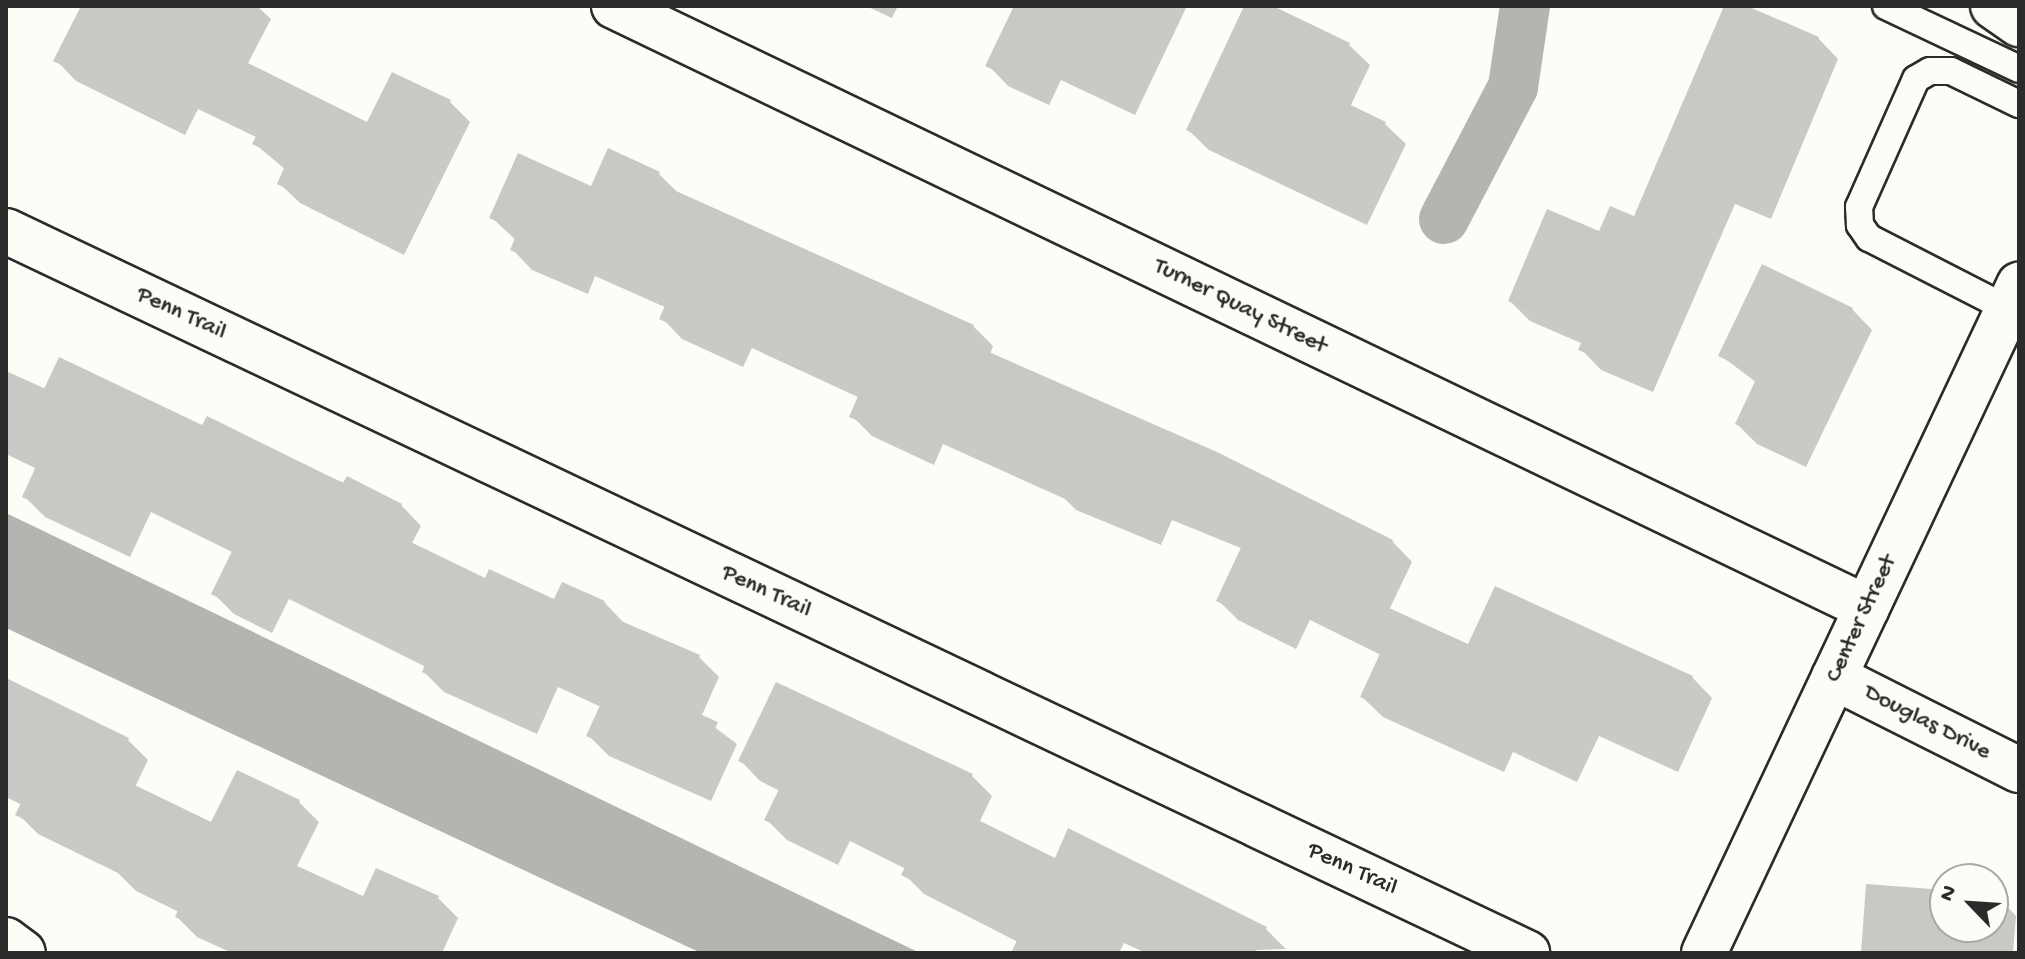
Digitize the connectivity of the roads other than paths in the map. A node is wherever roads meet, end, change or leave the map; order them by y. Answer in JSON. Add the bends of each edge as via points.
{"nodes":[{"id":1,"x":614,"y":6,"type":"edge"},
{"id":2,"x":1886,"y":6,"type":"edge"},
{"id":3,"x":1993,"y":6,"type":"edge"},
{"id":4,"x":2019,"y":24,"type":"edge"},
{"id":5,"x":2019,"y":69,"type":"edge"},
{"id":6,"x":2019,"y":104,"type":"edge"},
{"id":7,"x":6,"y":231,"type":"edge"},
{"id":8,"x":2013,"y":297,"type":"edge"},
{"id":9,"x":1867,"y":608,"type":"junction"},
{"id":10,"x":1834,"y":677,"type":"junction"},
{"id":11,"x":2019,"y":770,"type":"edge"},
{"id":12,"x":6,"y":940,"type":"edge"},
{"id":13,"x":23,"y":953,"type":"edge"},
{"id":14,"x":1527,"y":953,"type":"edge"},
{"id":15,"x":1704,"y":953,"type":"edge"}],
"edges":[{"from":1,"to":9,"type":"street","name":"Turner Quay Street"},
{"from":2,"to":5,"type":"lane"},
{"from":3,"to":4,"type":"street"},
{"from":6,"to":8,"type":"lane","via":[[1951,71],[1930,71],[1916,79],[1859,207],[1860,225],[1869,238]]},
{"from":7,"to":14,"type":"street","name":"Penn Trail"},
{"from":8,"to":9,"type":"street","name":"Center Street"},
{"from":9,"to":10,"type":"street","name":"Center Street"},
{"from":10,"to":11,"type":"street","name":"Douglas Drive"},
{"from":10,"to":15,"type":"street","name":"Center Street"},
{"from":12,"to":13,"type":"street"}]}
